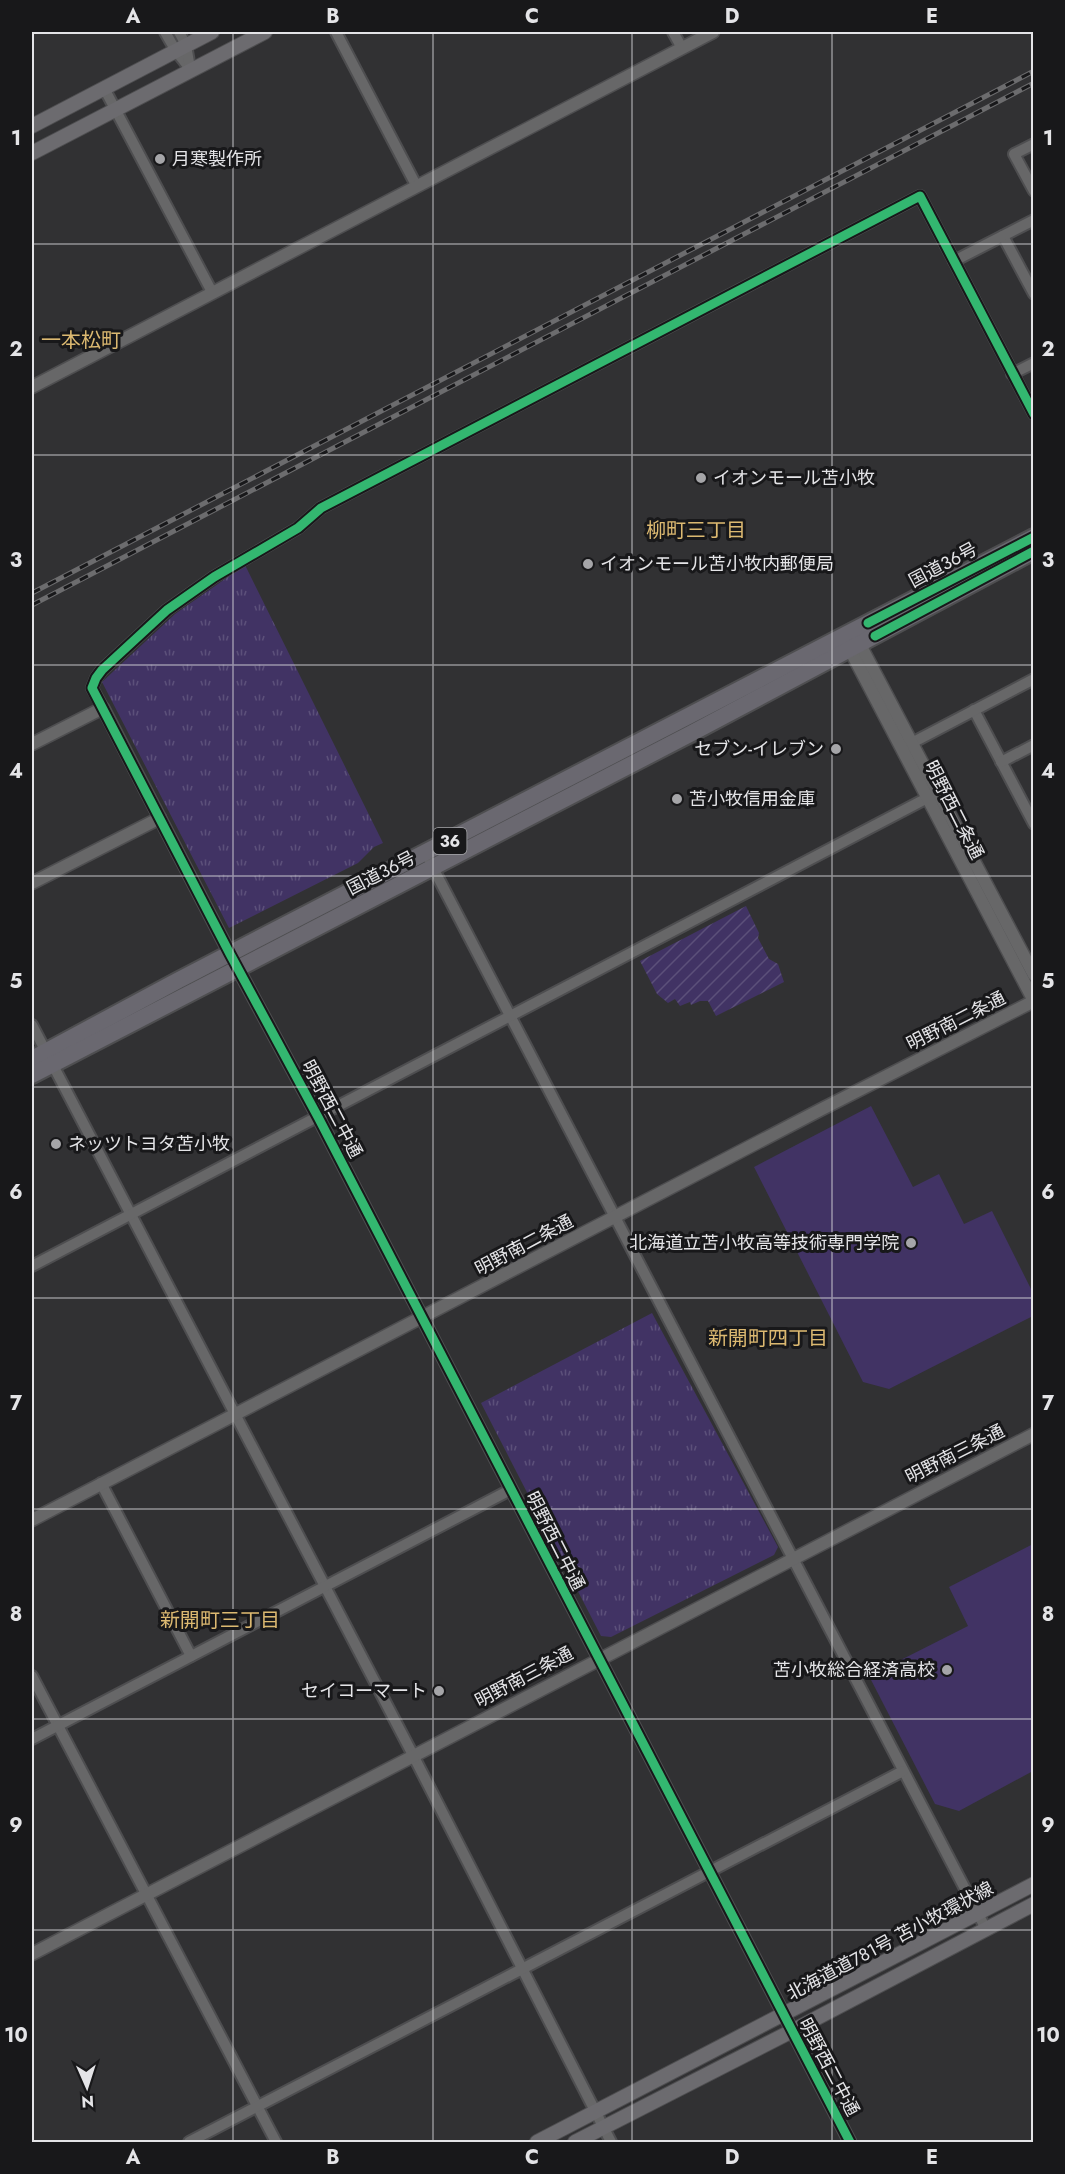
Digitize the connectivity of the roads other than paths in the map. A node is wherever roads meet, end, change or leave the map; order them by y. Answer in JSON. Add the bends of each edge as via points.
{"nodes":[{"id":1,"x":165,"y":32,"type":"edge"},
{"id":2,"x":179,"y":32,"type":"edge"},
{"id":3,"x":212,"y":32,"type":"edge"},
{"id":4,"x":266,"y":32,"type":"edge"},
{"id":5,"x":336,"y":32,"type":"edge"},
{"id":6,"x":673,"y":32,"type":"edge"},
{"id":7,"x":713,"y":32,"type":"edge"},
{"id":8,"x":181,"y":48,"type":"junction"},
{"id":9,"x":682,"y":48,"type":"junction"},
{"id":10,"x":191,"y":70,"type":"junction"},
{"id":11,"x":104,"y":88,"type":"junction"},
{"id":12,"x":116,"y":109,"type":"junction"},
{"id":13,"x":32,"y":126,"type":"edge"},
{"id":14,"x":1034,"y":144,"type":"edge"},
{"id":15,"x":32,"y":153,"type":"edge"},
{"id":16,"x":416,"y":185,"type":"junction"},
{"id":17,"x":1034,"y":191,"type":"edge"},
{"id":18,"x":1034,"y":220,"type":"edge"},
{"id":19,"x":1003,"y":236,"type":"junction"},
{"id":20,"x":954,"y":261,"type":"junction"},
{"id":21,"x":212,"y":292,"type":"junction"},
{"id":22,"x":1034,"y":294,"type":"edge"},
{"id":23,"x":1034,"y":363,"type":"edge"},
{"id":24,"x":1012,"y":374,"type":"junction"},
{"id":25,"x":32,"y":387,"type":"edge"},
{"id":26,"x":1034,"y":414,"type":"edge"},
{"id":27,"x":1034,"y":537,"type":"edge"},
{"id":28,"x":1034,"y":551,"type":"edge"},
{"id":29,"x":851,"y":640,"type":"junction"},
{"id":30,"x":1034,"y":679,"type":"edge"},
{"id":31,"x":103,"y":708,"type":"junction"},
{"id":32,"x":974,"y":710,"type":"junction"},
{"id":33,"x":32,"y":744,"type":"edge"},
{"id":34,"x":907,"y":745,"type":"junction"},
{"id":35,"x":1034,"y":745,"type":"edge"},
{"id":36,"x":1001,"y":762,"type":"junction"},
{"id":37,"x":933,"y":795,"type":"junction"},
{"id":38,"x":1030,"y":807,"type":"edge"},
{"id":39,"x":160,"y":818,"type":"junction"},
{"id":40,"x":1034,"y":824,"type":"edge"},
{"id":41,"x":429,"y":861,"type":"junction"},
{"id":42,"x":32,"y":883,"type":"edge"},
{"id":43,"x":234,"y":961,"type":"junction"},
{"id":44,"x":1034,"y":975,"type":"edge"},
{"id":45,"x":1034,"y":1001,"type":"edge"},
{"id":46,"x":510,"y":1016,"type":"junction"},
{"id":47,"x":32,"y":1025,"type":"edge"},
{"id":48,"x":43,"y":1058,"type":"edge"},
{"id":49,"x":32,"y":1075,"type":"edge"},
{"id":50,"x":318,"y":1117,"type":"junction"},
{"id":51,"x":130,"y":1215,"type":"junction"},
{"id":52,"x":615,"y":1217,"type":"junction"},
{"id":53,"x":32,"y":1266,"type":"edge"},
{"id":54,"x":422,"y":1319,"type":"junction"},
{"id":55,"x":234,"y":1414,"type":"junction"},
{"id":56,"x":1034,"y":1434,"type":"edge"},
{"id":57,"x":101,"y":1483,"type":"junction"},
{"id":58,"x":510,"y":1491,"type":"junction"},
{"id":59,"x":32,"y":1520,"type":"edge"},
{"id":60,"x":792,"y":1558,"type":"junction"},
{"id":61,"x":325,"y":1587,"type":"junction"},
{"id":62,"x":191,"y":1656,"type":"junction"},
{"id":63,"x":598,"y":1659,"type":"junction"},
{"id":64,"x":32,"y":1676,"type":"edge"},
{"id":65,"x":58,"y":1725,"type":"junction"},
{"id":66,"x":32,"y":1739,"type":"edge"},
{"id":67,"x":413,"y":1755,"type":"junction"},
{"id":68,"x":903,"y":1771,"type":"junction"},
{"id":69,"x":710,"y":1871,"type":"junction"},
{"id":70,"x":1034,"y":1884,"type":"edge"},
{"id":71,"x":146,"y":1894,"type":"junction"},
{"id":72,"x":1034,"y":1904,"type":"edge"},
{"id":73,"x":978,"y":1913,"type":"junction"},
{"id":74,"x":986,"y":1929,"type":"junction"},
{"id":75,"x":32,"y":1954,"type":"edge"},
{"id":76,"x":523,"y":1967,"type":"junction"},
{"id":77,"x":783,"y":2015,"type":"junction"},
{"id":78,"x":792,"y":2031,"type":"junction"},
{"id":79,"x":258,"y":2107,"type":"junction"},
{"id":80,"x":597,"y":2112,"type":"junction"},
{"id":81,"x":604,"y":2127,"type":"junction"},
{"id":82,"x":189,"y":2142,"type":"edge"},
{"id":83,"x":276,"y":2142,"type":"edge"},
{"id":84,"x":537,"y":2142,"type":"edge"},
{"id":85,"x":575,"y":2142,"type":"edge"},
{"id":86,"x":611,"y":2142,"type":"edge"},
{"id":87,"x":850,"y":2142,"type":"edge"}],
"edges":[{"from":1,"to":8,"type":"street"},
{"from":2,"to":8,"type":"street"},
{"from":3,"to":8,"type":"main road"},
{"from":4,"to":10,"type":"main road"},
{"from":5,"to":16,"type":"street"},
{"from":6,"to":9,"type":"street"},
{"from":7,"to":9,"type":"street"},
{"from":8,"to":10,"type":"street"},
{"from":8,"to":11,"type":"main road"},
{"from":9,"to":16,"type":"street"},
{"from":10,"to":12,"type":"main road"},
{"from":11,"to":12,"type":"street"},
{"from":11,"to":13,"type":"main road"},
{"from":12,"to":15,"type":"main road"},
{"from":12,"to":21,"type":"street"},
{"from":14,"to":17,"type":"street","via":[[1014,154]]},
{"from":16,"to":21,"type":"street"},
{"from":18,"to":19,"type":"street"},
{"from":19,"to":20,"type":"street"},
{"from":19,"to":22,"type":"street"},
{"from":20,"to":24,"type":"street"},
{"from":20,"to":31,"type":"street","via":[[921,196],[321,508],[298,528],[214,577],[167,610],[96,678],[92,688]]},
{"from":21,"to":25,"type":"street"},
{"from":23,"to":24,"type":"street"},
{"from":24,"to":26,"type":"street"},
{"from":27,"to":29,"type":"highway","name":"国道36号","number":"36"},
{"from":28,"to":29,"type":"highway","name":"国道36号","number":"36"},
{"from":29,"to":34,"type":"street","name":"明野西二条通"},
{"from":29,"to":41,"type":"highway","name":"国道36号","number":"36"},
{"from":30,"to":32,"type":"street"},
{"from":31,"to":33,"type":"street"},
{"from":31,"to":39,"type":"street","name":"明野西二中通"},
{"from":32,"to":34,"type":"street"},
{"from":32,"to":36,"type":"street"},
{"from":34,"to":37,"type":"street","name":"明野西二条通"},
{"from":35,"to":36,"type":"street"},
{"from":36,"to":38,"type":"street"},
{"from":37,"to":44,"type":"street","name":"明野西二条通"},
{"from":37,"to":45,"type":"street","name":"明野西二条通"},
{"from":37,"to":46,"type":"street"},
{"from":38,"to":40,"type":"street"},
{"from":39,"to":42,"type":"street"},
{"from":39,"to":43,"type":"street","name":"明野西二中通"},
{"from":41,"to":43,"type":"highway","name":"国道36号","number":"36"},
{"from":41,"to":46,"type":"street"},
{"from":43,"to":48,"type":"highway","name":"国道36号","number":"36"},
{"from":43,"to":50,"type":"street","name":"明野西二中通"},
{"from":45,"to":52,"type":"street","name":"明野南二条通"},
{"from":46,"to":50,"type":"street"},
{"from":46,"to":52,"type":"street"},
{"from":47,"to":48,"type":"street"},
{"from":48,"to":49,"type":"highway","name":"国道36号","number":"36"},
{"from":48,"to":51,"type":"street"},
{"from":50,"to":51,"type":"street"},
{"from":50,"to":54,"type":"street","name":"明野西二中通"},
{"from":51,"to":53,"type":"street"},
{"from":51,"to":55,"type":"street"},
{"from":52,"to":54,"type":"street","name":"明野南二条通"},
{"from":52,"to":60,"type":"street"},
{"from":54,"to":55,"type":"street","name":"明野南二条通"},
{"from":54,"to":58,"type":"street","name":"明野西二中通"},
{"from":55,"to":57,"type":"street","name":"明野南二条通"},
{"from":55,"to":61,"type":"street"},
{"from":56,"to":60,"type":"street","name":"明野南三条通"},
{"from":57,"to":59,"type":"street","name":"明野南二条通"},
{"from":57,"to":62,"type":"street"},
{"from":58,"to":61,"type":"street"},
{"from":58,"to":63,"type":"street","name":"明野西二中通"},
{"from":60,"to":63,"type":"street","name":"明野南三条通"},
{"from":60,"to":68,"type":"street"},
{"from":61,"to":62,"type":"street"},
{"from":61,"to":67,"type":"street"},
{"from":62,"to":65,"type":"street"},
{"from":63,"to":67,"type":"street","name":"明野南三条通"},
{"from":63,"to":69,"type":"street","name":"明野西二中通"},
{"from":64,"to":65,"type":"street"},
{"from":65,"to":66,"type":"street"},
{"from":65,"to":71,"type":"street"},
{"from":67,"to":71,"type":"street","name":"明野南三条通"},
{"from":67,"to":76,"type":"street"},
{"from":68,"to":69,"type":"street"},
{"from":68,"to":73,"type":"street"},
{"from":69,"to":76,"type":"street"},
{"from":69,"to":77,"type":"street","name":"明野西二中通"},
{"from":70,"to":73,"type":"main road","name":"北海道道781号 苫小牧環状線"},
{"from":71,"to":75,"type":"street","name":"明野南三条通"},
{"from":71,"to":79,"type":"street"},
{"from":72,"to":74,"type":"main road","name":"北海道道781号 苫小牧環状線"},
{"from":73,"to":74,"type":"street"},
{"from":73,"to":77,"type":"main road","name":"北海道道781号 苫小牧環状線"},
{"from":74,"to":78,"type":"main road","name":"北海道道781号 苫小牧環状線"},
{"from":76,"to":79,"type":"street"},
{"from":76,"to":80,"type":"street"},
{"from":77,"to":78,"type":"street","name":"明野西二中通"},
{"from":77,"to":80,"type":"main road","name":"北海道道781号 苫小牧環状線"},
{"from":78,"to":81,"type":"main road","name":"北海道道781号 苫小牧環状線"},
{"from":78,"to":87,"type":"street","name":"明野西二中通"},
{"from":79,"to":82,"type":"street"},
{"from":79,"to":83,"type":"street"},
{"from":80,"to":81,"type":"street"},
{"from":80,"to":84,"type":"main road","name":"北海道道781号 苫小牧環状線"},
{"from":81,"to":85,"type":"main road","name":"北海道道781号 苫小牧環状線"},
{"from":81,"to":86,"type":"street"}]}
